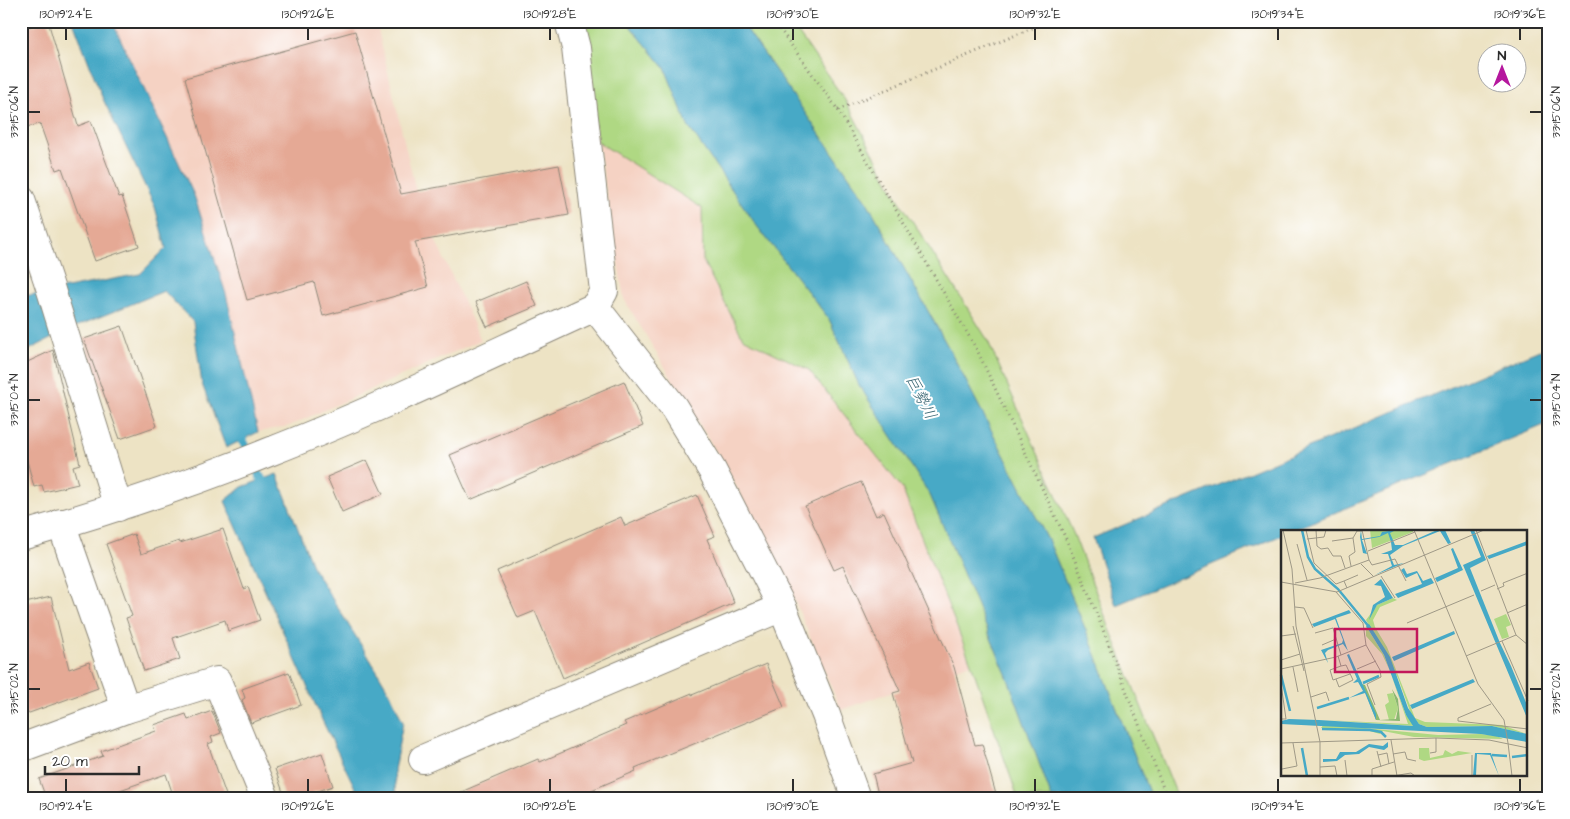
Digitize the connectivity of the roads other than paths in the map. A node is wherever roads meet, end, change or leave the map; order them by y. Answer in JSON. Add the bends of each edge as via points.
{"nodes":[{"id":1,"x":570,"y":21,"type":"edge"},
{"id":2,"x":21,"y":200,"type":"edge"},
{"id":3,"x":595,"y":307,"type":"junction"},
{"id":4,"x":118,"y":507,"type":"junction"},
{"id":5,"x":61,"y":523,"type":"junction"},
{"id":6,"x":22,"y":533,"type":"edge"},
{"id":7,"x":782,"y":607,"type":"junction"},
{"id":8,"x":126,"y":709,"type":"junction"},
{"id":9,"x":21,"y":748,"type":"edge"},
{"id":10,"x":423,"y":759,"type":"dead end"},
{"id":11,"x":265,"y":798,"type":"edge"},
{"id":12,"x":856,"y":798,"type":"edge"}],
"edges":[{"from":1,"to":3,"type":"street","via":[[576,48],[604,291]]},
{"from":2,"to":4,"type":"street"},
{"from":3,"to":4,"type":"street","via":[[344,421],[229,468]]},
{"from":3,"to":7,"type":"street","via":[[674,408],[712,470]]},
{"from":4,"to":5,"type":"street"},
{"from":5,"to":6,"type":"street"},
{"from":5,"to":8,"type":"street"},
{"from":7,"to":10,"type":"street"},
{"from":7,"to":12,"type":"street"},
{"from":8,"to":9,"type":"street"},
{"from":8,"to":11,"type":"street","via":[[217,681]]}]}
